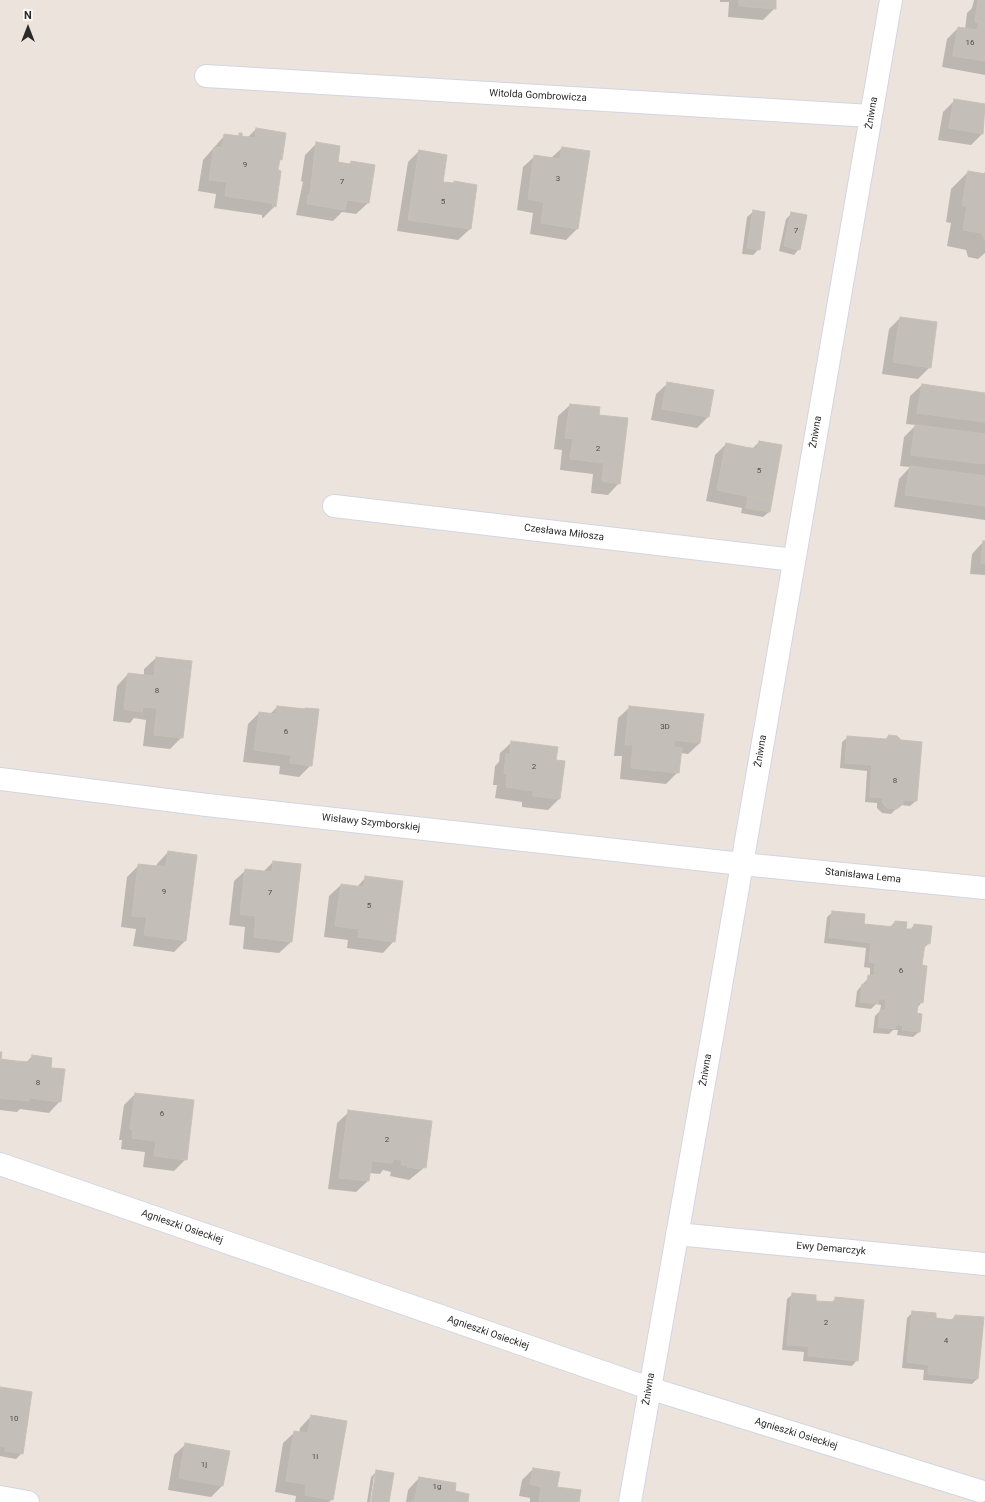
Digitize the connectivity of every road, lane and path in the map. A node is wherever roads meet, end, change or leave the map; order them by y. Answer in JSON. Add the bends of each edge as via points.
{"nodes":[{"id":1,"x":891,"y":0,"type":"edge"},
{"id":2,"x":206,"y":76,"type":"dead end"},
{"id":3,"x":871,"y":116,"type":"junction"},
{"id":4,"x":334,"y":506,"type":"dead end"},
{"id":5,"x":794,"y":560,"type":"junction"},
{"id":6,"x":0,"y":779,"type":"edge"},
{"id":7,"x":742,"y":864,"type":"junction"},
{"id":8,"x":985,"y":888,"type":"edge"},
{"id":9,"x":0,"y":1164,"type":"edge"},
{"id":10,"x":677,"y":1234,"type":"junction"},
{"id":11,"x":985,"y":1264,"type":"edge"},
{"id":12,"x":650,"y":1388,"type":"junction"},
{"id":13,"x":980,"y":1491,"type":"dead end"},
{"id":14,"x":0,"y":1497,"type":"edge"},
{"id":15,"x":28,"y":1502,"type":"edge"},
{"id":16,"x":630,"y":1502,"type":"edge"}],
"edges":[{"from":1,"to":3,"type":"street","name":"Żniwna"},
{"from":2,"to":3,"type":"street","name":"Witolda Gombrowicza"},
{"from":3,"to":5,"type":"street","name":"Żniwna"},
{"from":4,"to":5,"type":"street","name":"Czesława Miłosza"},
{"from":5,"to":7,"type":"street","name":"Żniwna"},
{"from":6,"to":7,"type":"street","name":"Wisławy Szymborskiej","via":[[223,807]]},
{"from":7,"to":8,"type":"street","name":"Stanisława Lema"},
{"from":7,"to":10,"type":"street","name":"Żniwna"},
{"from":9,"to":12,"type":"street","name":"Agnieszki Osieckiej"},
{"from":10,"to":11,"type":"street","name":"Ewy Demarczyk"},
{"from":10,"to":12,"type":"street","name":"Żniwna"},
{"from":12,"to":13,"type":"street","name":"Agnieszki Osieckiej"},
{"from":12,"to":16,"type":"street","name":"Żniwna"},
{"from":14,"to":15,"type":"street"}]}
